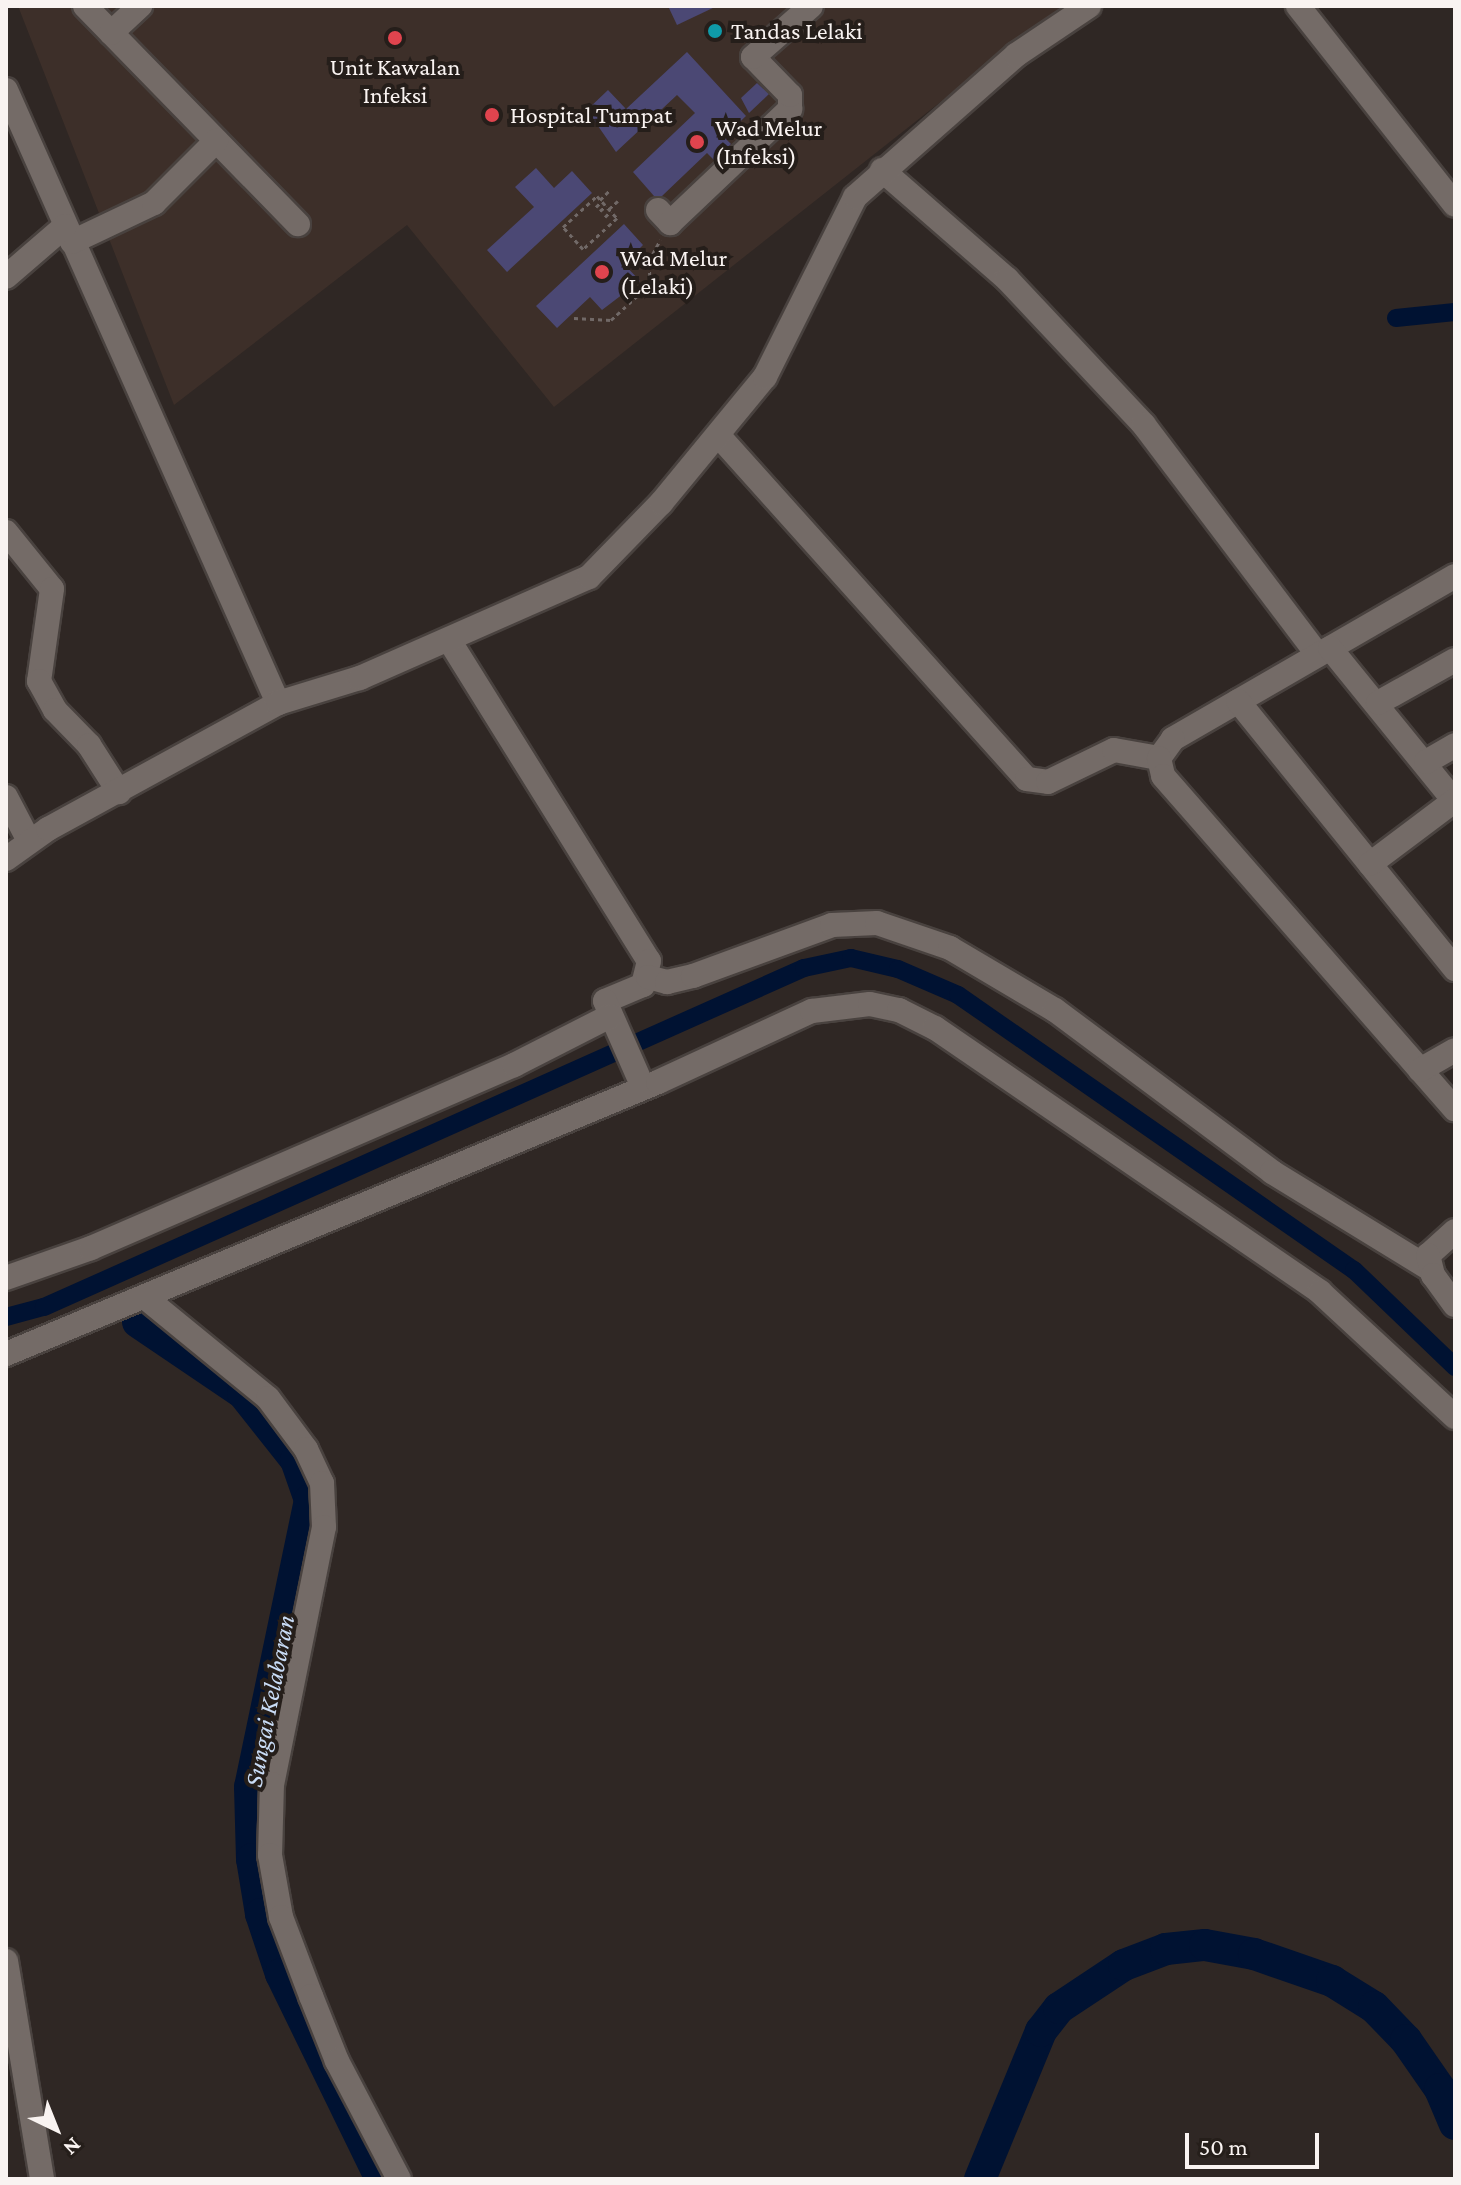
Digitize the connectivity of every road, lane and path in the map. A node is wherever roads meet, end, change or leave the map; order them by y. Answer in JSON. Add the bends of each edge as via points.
{"nodes":[{"id":1,"x":85,"y":6,"type":"edge"},
{"id":2,"x":140,"y":6,"type":"edge"},
{"id":3,"x":811,"y":6,"type":"edge"},
{"id":4,"x":1089,"y":6,"type":"edge"},
{"id":5,"x":1298,"y":6,"type":"edge"},
{"id":6,"x":111,"y":33,"type":"junction"},
{"id":7,"x":6,"y":90,"type":"edge"},
{"id":8,"x":216,"y":141,"type":"junction"},
{"id":9,"x":882,"y":170,"type":"junction"},
{"id":10,"x":609,"y":191,"type":"dead end"},
{"id":11,"x":601,"y":200,"type":"junction"},
{"id":12,"x":618,"y":201,"type":"dead end"},
{"id":13,"x":1455,"y":205,"type":"edge"},
{"id":14,"x":596,"y":207,"type":"dead end"},
{"id":15,"x":609,"y":208,"type":"junction"},
{"id":16,"x":600,"y":211,"type":"dead end"},
{"id":17,"x":605,"y":217,"type":"dead end"},
{"id":18,"x":661,"y":221,"type":"joint"},
{"id":19,"x":298,"y":224,"type":"dead end"},
{"id":20,"x":69,"y":234,"type":"junction"},
{"id":21,"x":6,"y":277,"type":"edge"},
{"id":22,"x":574,"y":318,"type":"dead end"},
{"id":23,"x":718,"y":435,"type":"junction"},
{"id":24,"x":6,"y":532,"type":"edge"},
{"id":25,"x":1455,"y":576,"type":"edge"},
{"id":26,"x":449,"y":640,"type":"junction"},
{"id":27,"x":1324,"y":651,"type":"junction"},
{"id":28,"x":1455,"y":660,"type":"edge"},
{"id":29,"x":1238,"y":701,"type":"junction"},
{"id":30,"x":278,"y":703,"type":"junction"},
{"id":31,"x":1378,"y":703,"type":"junction"},
{"id":32,"x":1455,"y":745,"type":"edge"},
{"id":33,"x":1159,"y":758,"type":"junction"},
{"id":34,"x":1426,"y":762,"type":"junction"},
{"id":35,"x":119,"y":792,"type":"junction"},
{"id":36,"x":6,"y":797,"type":"edge"},
{"id":37,"x":1454,"y":802,"type":"edge"},
{"id":38,"x":29,"y":841,"type":"junction"},
{"id":39,"x":6,"y":859,"type":"edge"},
{"id":40,"x":1370,"y":864,"type":"junction"},
{"id":41,"x":1455,"y":969,"type":"edge"},
{"id":42,"x":648,"y":977,"type":"junction"},
{"id":43,"x":612,"y":1020,"type":"junction"},
{"id":44,"x":1455,"y":1050,"type":"edge"},
{"id":45,"x":1420,"y":1070,"type":"junction"},
{"id":46,"x":640,"y":1080,"type":"junction"},
{"id":47,"x":1455,"y":1109,"type":"edge"},
{"id":48,"x":1455,"y":1231,"type":"edge"},
{"id":49,"x":1430,"y":1269,"type":"junction"},
{"id":50,"x":6,"y":1278,"type":"edge"},
{"id":51,"x":147,"y":1299,"type":"junction"},
{"id":52,"x":1455,"y":1305,"type":"edge"},
{"id":53,"x":6,"y":1354,"type":"edge"},
{"id":54,"x":1455,"y":1417,"type":"edge"},
{"id":55,"x":6,"y":1961,"type":"edge"},
{"id":56,"x":42,"y":2179,"type":"edge"},
{"id":57,"x":399,"y":2179,"type":"edge"}],
"edges":[{"from":1,"to":6,"type":"street"},
{"from":2,"to":6,"type":"street"},
{"from":3,"to":18,"type":"street","via":[[753,57],[790,95],[790,109],[670,223]]},
{"from":4,"to":9,"type":"street","via":[[1016,55]]},
{"from":5,"to":13,"type":"street"},
{"from":6,"to":8,"type":"street"},
{"from":7,"to":20,"type":"street"},
{"from":8,"to":19,"type":"street"},
{"from":8,"to":20,"type":"street","via":[[154,203]]},
{"from":9,"to":23,"type":"street","via":[[845,211],[765,377]]},
{"from":9,"to":27,"type":"street","via":[[1007,279],[1144,425]]},
{"from":10,"to":11,"type":"path"},
{"from":11,"to":14,"type":"path"},
{"from":11,"to":15,"type":"path"},
{"from":11,"to":15,"type":"path","via":[[597,196],[563,227],[583,249],[617,218]]},
{"from":12,"to":15,"type":"path"},
{"from":15,"to":16,"type":"path"},
{"from":15,"to":17,"type":"path"},
{"from":18,"to":22,"type":"path","via":[[649,261],[650,284],[611,320]]},
{"from":20,"to":21,"type":"street"},
{"from":20,"to":30,"type":"street"},
{"from":23,"to":26,"type":"street","via":[[589,577]]},
{"from":23,"to":33,"type":"street","via":[[1027,779],[1048,782],[1114,750]]},
{"from":24,"to":35,"type":"street","via":[[52,589],[38,668],[44,691]]},
{"from":25,"to":27,"type":"street"},
{"from":26,"to":30,"type":"street","via":[[360,678]]},
{"from":26,"to":42,"type":"street","via":[[645,951]]},
{"from":27,"to":29,"type":"street"},
{"from":27,"to":31,"type":"street"},
{"from":28,"to":31,"type":"street"},
{"from":29,"to":33,"type":"street","via":[[1173,739]]},
{"from":29,"to":40,"type":"street"},
{"from":30,"to":35,"type":"street"},
{"from":31,"to":34,"type":"street"},
{"from":32,"to":34,"type":"street"},
{"from":33,"to":45,"type":"street","via":[[1163,776]]},
{"from":34,"to":37,"type":"street"},
{"from":35,"to":38,"type":"street"},
{"from":36,"to":38,"type":"street"},
{"from":37,"to":40,"type":"street"},
{"from":38,"to":39,"type":"street"},
{"from":40,"to":41,"type":"street"},
{"from":42,"to":43,"type":"street","via":[[639,988],[605,999]]},
{"from":42,"to":49,"type":"street","via":[[667,982],[693,976],[832,925],[877,923],[950,948],[1055,1010],[1272,1172]]},
{"from":43,"to":46,"type":"street"},
{"from":43,"to":50,"type":"street","via":[[106,1242]]},
{"from":44,"to":45,"type":"street"},
{"from":45,"to":47,"type":"street"},
{"from":46,"to":51,"type":"street"},
{"from":46,"to":54,"type":"street","via":[[827,1007],[870,1004],[914,1016],[1320,1292]]},
{"from":48,"to":49,"type":"street","via":[[1429,1250]]},
{"from":49,"to":52,"type":"street"},
{"from":51,"to":53,"type":"street"},
{"from":51,"to":57,"type":"street","via":[[268,1398],[306,1449],[322,1483],[324,1527],[272,1784],[270,1855],[281,1917],[311,1996],[337,2061]]},
{"from":55,"to":56,"type":"street"}]}
